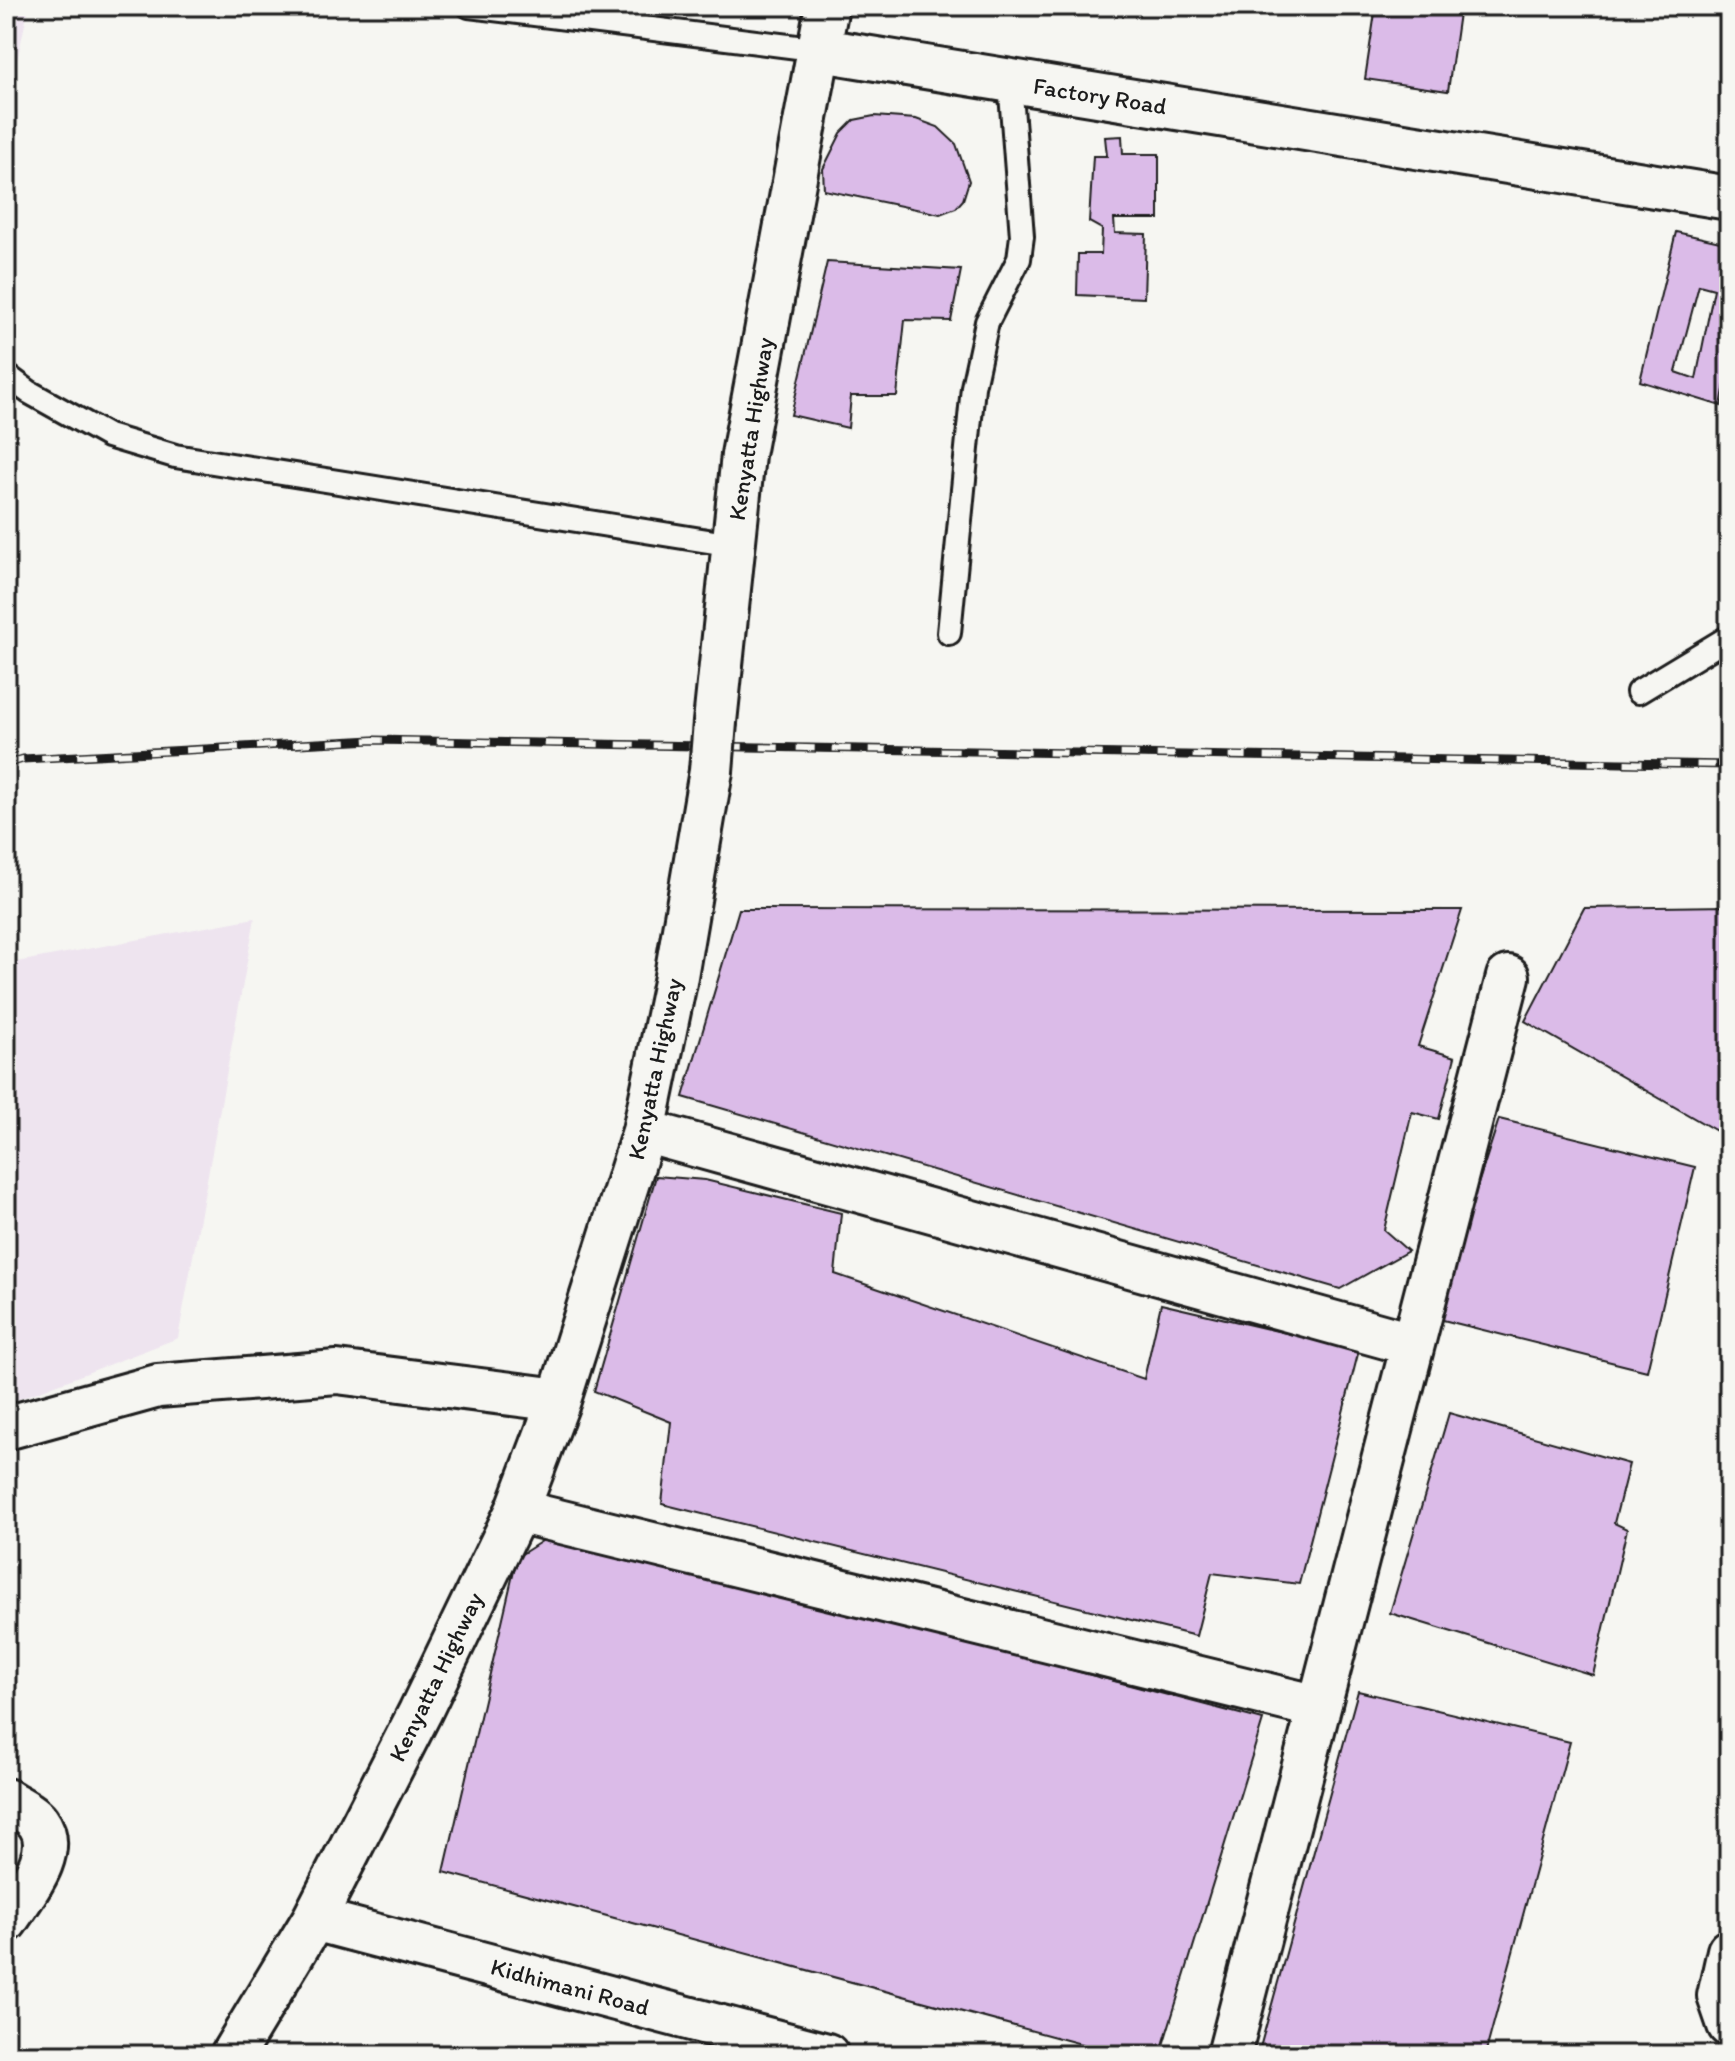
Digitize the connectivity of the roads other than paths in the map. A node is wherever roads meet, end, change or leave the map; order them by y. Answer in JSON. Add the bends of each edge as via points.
{"nodes":[{"id":1,"x":469,"y":6,"type":"edge"},
{"id":2,"x":827,"y":6,"type":"edge"},
{"id":3,"x":821,"y":50,"type":"junction"},
{"id":4,"x":1010,"y":81,"type":"junction"},
{"id":5,"x":1729,"y":198,"type":"edge"},
{"id":6,"x":6,"y":375,"type":"edge"},
{"id":7,"x":733,"y":545,"type":"junction"},
{"id":8,"x":949,"y":633,"type":"dead end"},
{"id":9,"x":1729,"y":637,"type":"edge"},
{"id":10,"x":1638,"y":692,"type":"dead end"},
{"id":11,"x":1508,"y":977,"type":"dead end"},
{"id":12,"x":644,"y":1131,"type":"junction"},
{"id":13,"x":1411,"y":1344,"type":"junction"},
{"id":14,"x":559,"y":1400,"type":"junction"},
{"id":15,"x":6,"y":1428,"type":"edge"},
{"id":16,"x":517,"y":1511,"type":"junction"},
{"id":17,"x":1318,"y":1707,"type":"junction"},
{"id":18,"x":6,"y":1800,"type":"edge"},
{"id":19,"x":314,"y":1919,"type":"junction"},
{"id":20,"x":6,"y":1921,"type":"edge"},
{"id":21,"x":1729,"y":1951,"type":"edge"},
{"id":22,"x":1729,"y":2025,"type":"edge"},
{"id":23,"x":232,"y":2055,"type":"edge"},
{"id":24,"x":827,"y":2055,"type":"edge"},
{"id":25,"x":1229,"y":2055,"type":"edge"}],
"edges":[{"from":1,"to":3,"type":"lane","name":"Factory Road"},
{"from":2,"to":3,"type":"street","name":"Kenyatta Highway"},
{"from":3,"to":4,"type":"street","name":"Factory Road"},
{"from":3,"to":7,"type":"street","name":"Kenyatta Highway","via":[[743,455]]},
{"from":4,"to":5,"type":"street","name":"Factory Road"},
{"from":4,"to":8,"type":"lane","via":[[1022,236],[1019,259],[987,322],[973,387]]},
{"from":6,"to":7,"type":"lane","via":[[108,436],[175,456]]},
{"from":7,"to":12,"type":"street","name":"Kenyatta Highway","bridge":true,"via":[[711,771]]},
{"from":9,"to":10,"type":"lane"},
{"from":11,"to":13,"type":"street"},
{"from":12,"to":13,"type":"street"},
{"from":12,"to":14,"type":"street","name":"Kenyatta Highway"},
{"from":13,"to":17,"type":"street"},
{"from":14,"to":15,"type":"street","via":[[337,1372],[158,1386]]},
{"from":14,"to":16,"type":"street","name":"Kenyatta Highway"},
{"from":16,"to":17,"type":"street"},
{"from":16,"to":19,"type":"street","name":"Kenyatta Highway"},
{"from":17,"to":25,"type":"street"},
{"from":18,"to":20,"type":"street","via":[[38,1822],[45,1841],[41,1866]]},
{"from":19,"to":23,"type":"street","name":"Kenyatta Highway"},
{"from":19,"to":24,"type":"street","name":"Kidhimani Road"},
{"from":21,"to":22,"type":"street","via":[[1719,1996]]}]}
